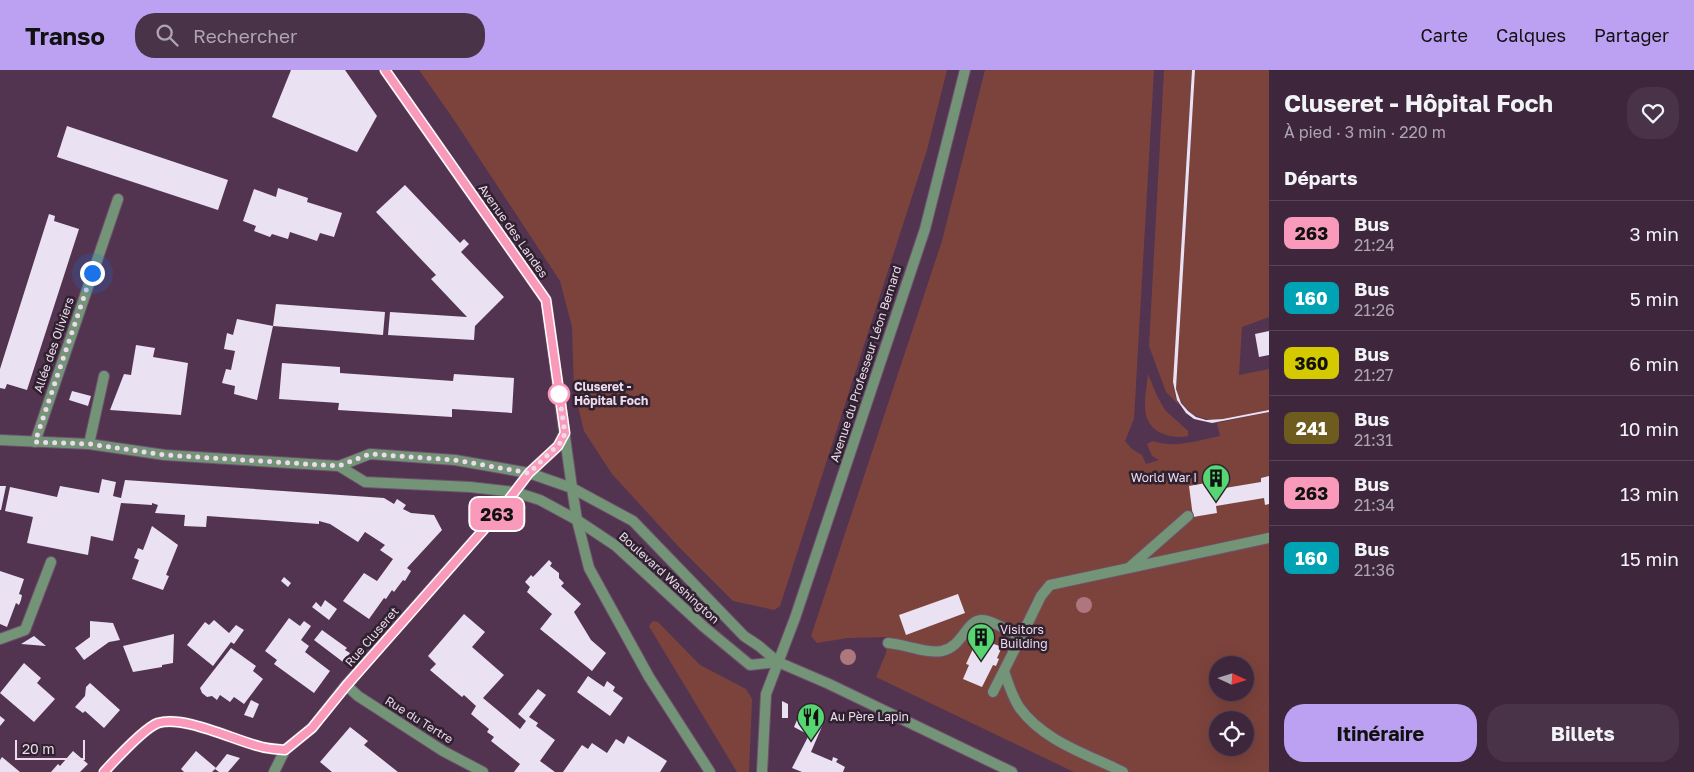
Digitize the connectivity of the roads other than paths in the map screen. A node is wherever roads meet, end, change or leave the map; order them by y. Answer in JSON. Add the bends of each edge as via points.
{"nodes":[{"id":1,"x":384,"y":70,"type":"edge"},
{"id":2,"x":965,"y":70,"type":"edge"},
{"id":3,"x":118,"y":199,"type":"dead end"},
{"id":4,"x":104,"y":376,"type":"dead end"},
{"id":5,"x":565,"y":433,"type":"junction"},
{"id":6,"x":0,"y":440,"type":"edge"},
{"id":7,"x":35,"y":442,"type":"junction"},
{"id":8,"x":90,"y":444,"type":"junction"},
{"id":9,"x":339,"y":466,"type":"junction"},
{"id":10,"x":529,"y":473,"type":"junction"},
{"id":11,"x":572,"y":488,"type":"junction"},
{"id":12,"x":514,"y":492,"type":"junction"},
{"id":13,"x":1188,"y":516,"type":"dead end"},
{"id":14,"x":577,"y":520,"type":"junction"},
{"id":15,"x":1269,"y":538,"type":"edge"},
{"id":16,"x":51,"y":562,"type":"dead end"},
{"id":17,"x":1131,"y":567,"type":"junction"},
{"id":18,"x":1021,"y":637,"type":"junction"},
{"id":19,"x":0,"y":639,"type":"edge"},
{"id":20,"x":888,"y":643,"type":"dead end"},
{"id":21,"x":778,"y":662,"type":"junction"},
{"id":22,"x":1004,"y":671,"type":"junction"},
{"id":23,"x":346,"y":686,"type":"junction"},
{"id":24,"x":993,"y":692,"type":"dead end"},
{"id":25,"x":285,"y":750,"type":"junction"},
{"id":26,"x":104,"y":772,"type":"edge"},
{"id":27,"x":274,"y":772,"type":"edge"},
{"id":28,"x":482,"y":772,"type":"edge"},
{"id":29,"x":710,"y":772,"type":"edge"},
{"id":30,"x":762,"y":772,"type":"edge"},
{"id":31,"x":1012,"y":772,"type":"edge"},
{"id":32,"x":1123,"y":772,"type":"edge"}],
"edges":[{"from":1,"to":5,"type":"street","name":"Avenue des Landes","via":[[546,300]]},
{"from":2,"to":21,"type":"street","name":"Avenue du Professeur Léon Bernard","via":[[925,229]]},
{"from":3,"to":7,"type":"street","name":"Allée des Oliviers"},
{"from":4,"to":8,"type":"street"},
{"from":5,"to":10,"type":"street","via":[[558,446]]},
{"from":5,"to":11,"type":"street","name":"Avenue des Landes"},
{"from":6,"to":7,"type":"street"},
{"from":7,"to":8,"type":"street"},
{"from":8,"to":9,"type":"street","via":[[165,455]]},
{"from":9,"to":10,"type":"street","name":"Boulevard Washington","via":[[370,454],[455,460]]},
{"from":9,"to":12,"type":"street","name":"Boulevard Washington","via":[[365,482]]},
{"from":10,"to":11,"type":"street","name":"Boulevard Washington"},
{"from":10,"to":12,"type":"street","name":"Rue Cluseret"},
{"from":11,"to":14,"type":"street","name":"Avenue des Landes"},
{"from":11,"to":21,"type":"street","name":"Boulevard Washington","via":[[633,520],[744,636]]},
{"from":12,"to":14,"type":"street","name":"Boulevard Washington","via":[[540,500]]},
{"from":12,"to":23,"type":"street","name":"Rue Cluseret"},
{"from":13,"to":17,"type":"street"},
{"from":14,"to":21,"type":"street","name":"Boulevard Washington","via":[[616,546],[750,665]]},
{"from":14,"to":29,"type":"street","name":"Avenue des Landes","via":[[589,568],[649,677]]},
{"from":15,"to":17,"type":"street"},
{"from":16,"to":19,"type":"street","via":[[25,630]]},
{"from":17,"to":18,"type":"street","via":[[1050,585],[1041,596]]},
{"from":18,"to":20,"type":"street","via":[[983,620],[976,621],[951,648],[940,652]]},
{"from":18,"to":22,"type":"street"},
{"from":21,"to":30,"type":"street","name":"Avenue du Professeur Léon Bernard","via":[[766,694]]},
{"from":21,"to":31,"type":"street","name":"Boulevard Washington"},
{"from":22,"to":24,"type":"street"},
{"from":22,"to":32,"type":"street","via":[[1018,705],[1041,731]]},
{"from":23,"to":25,"type":"street","name":"Rue Cluseret","via":[[312,728]]},
{"from":23,"to":28,"type":"street","name":"Rue du Tertre","via":[[443,751]]},
{"from":25,"to":26,"type":"street","via":[[263,747],[179,722],[158,723],[134,741]]},
{"from":25,"to":27,"type":"street"}]}
